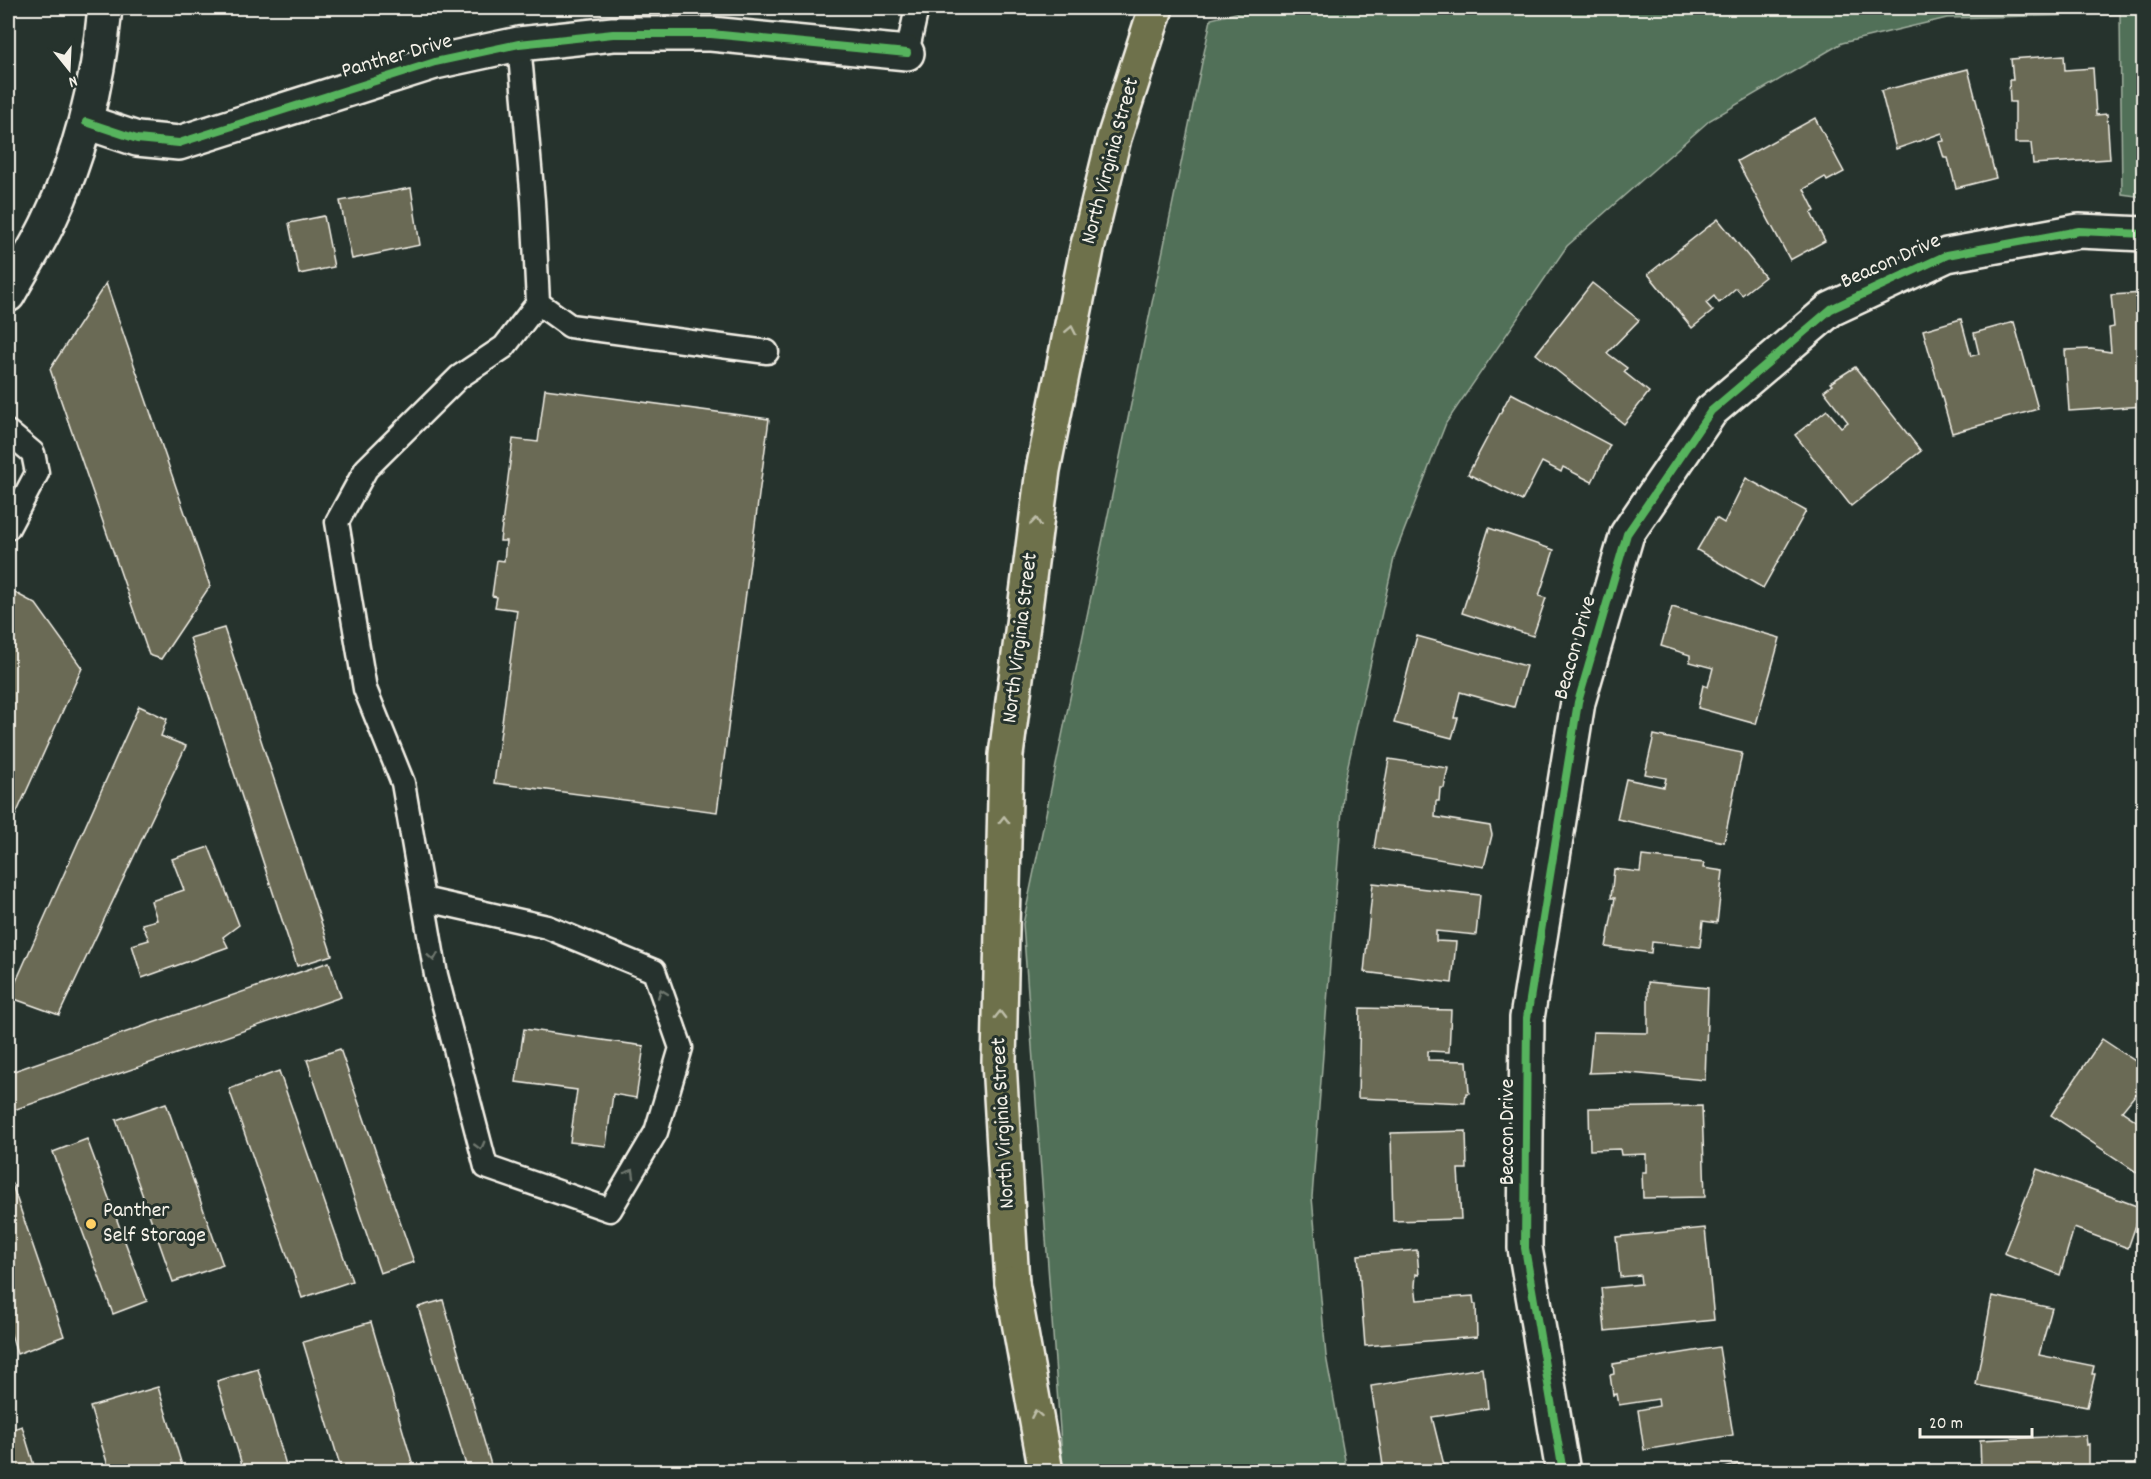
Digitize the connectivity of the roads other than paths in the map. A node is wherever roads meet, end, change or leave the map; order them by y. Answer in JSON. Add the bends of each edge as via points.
{"nodes":[{"id":1,"x":105,"y":8,"type":"edge"},
{"id":2,"x":917,"y":8,"type":"edge"},
{"id":3,"x":1155,"y":8,"type":"edge"},
{"id":4,"x":519,"y":44,"type":"junction"},
{"id":5,"x":907,"y":54,"type":"joint"},
{"id":6,"x":86,"y":122,"type":"junction"},
{"id":7,"x":2144,"y":234,"type":"edge"},
{"id":8,"x":8,"y":295,"type":"edge"},
{"id":9,"x":538,"y":303,"type":"junction"},
{"id":10,"x":767,"y":352,"type":"dead end"},
{"id":11,"x":8,"y":432,"type":"edge"},
{"id":12,"x":8,"y":528,"type":"edge"},
{"id":13,"x":423,"y":899,"type":"junction"},
{"id":14,"x":1046,"y":1472,"type":"edge"},
{"id":15,"x":1563,"y":1472,"type":"edge"}],
"edges":[{"from":1,"to":6,"type":"street"},
{"from":2,"to":5,"type":"lane"},
{"from":14,"to":3,"type":"main road","name":"North Virginia Street","one_way":true,"via":[[1012,1283],[999,1062],[1006,754],[1043,470],[1087,249],[1114,138]]},
{"from":4,"to":5,"type":"street","name":"Panther Drive","via":[[613,34],[711,34]]},
{"from":4,"to":6,"type":"street","name":"Panther Drive","via":[[435,62],[179,143],[136,139]]},
{"from":4,"to":9,"type":"lane"},
{"from":6,"to":8,"type":"street","via":[[48,224]]},
{"from":7,"to":15,"type":"street","name":"Beacon Drive","via":[[2079,231],[1947,255],[1831,309],[1711,411],[1627,534],[1578,702],[1527,1018],[1526,1248]]},
{"from":9,"to":10,"type":"lane","via":[[570,326]]},
{"from":9,"to":13,"type":"lane","via":[[504,347],[459,377],[366,469],[337,522],[365,689],[404,783]]},
{"from":11,"to":12,"type":"lane","via":[[33,453],[37,473]]},
{"from":13,"to":13,"type":"lane","one_way":true,"via":[[436,975],[486,1167],[609,1210],[656,1132],[681,1048],[654,971],[547,927]]}]}
